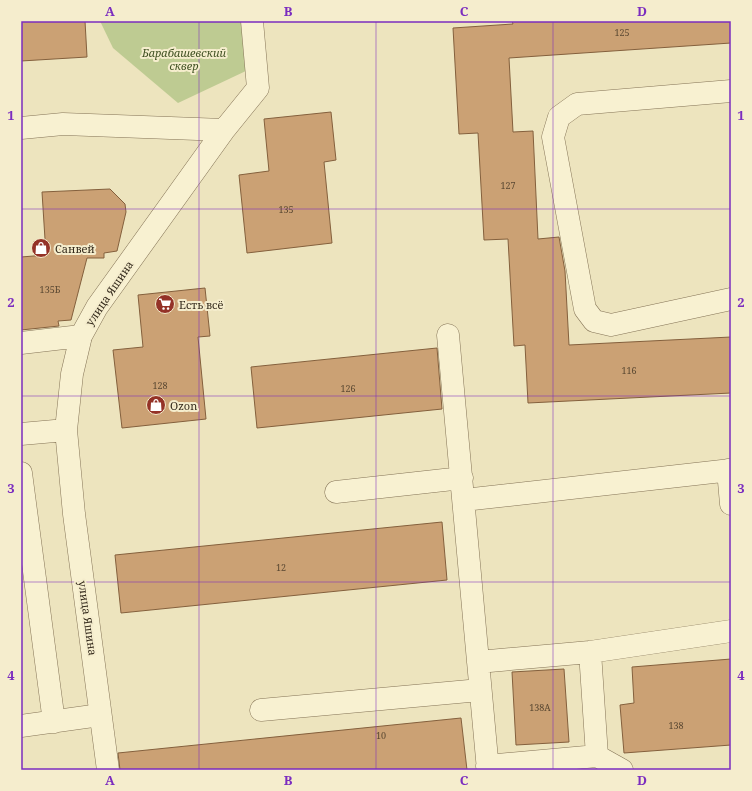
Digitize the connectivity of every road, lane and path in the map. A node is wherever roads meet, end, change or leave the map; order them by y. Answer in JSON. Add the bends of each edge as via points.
{"nodes":[{"id":1,"x":252,"y":21,"type":"edge"},
{"id":2,"x":731,"y":91,"type":"edge"},
{"id":3,"x":21,"y":128,"type":"edge"},
{"id":4,"x":224,"y":130,"type":"junction"},
{"id":5,"x":731,"y":299,"type":"edge"},
{"id":6,"x":448,"y":335,"type":"dead end"},
{"id":7,"x":81,"y":336,"type":"junction"},
{"id":8,"x":21,"y":343,"type":"edge"},
{"id":9,"x":66,"y":430,"type":"junction"},
{"id":10,"x":21,"y":434,"type":"edge"},
{"id":11,"x":729,"y":470,"type":"edge"},
{"id":12,"x":21,"y":474,"type":"edge"},
{"id":13,"x":462,"y":478,"type":"junction"},
{"id":14,"x":336,"y":492,"type":"dead end"},
{"id":15,"x":464,"y":500,"type":"junction"},
{"id":16,"x":731,"y":504,"type":"edge"},
{"id":17,"x":731,"y":632,"type":"edge"},
{"id":18,"x":590,"y":652,"type":"junction"},
{"id":19,"x":478,"y":662,"type":"junction"},
{"id":20,"x":480,"y":690,"type":"junction"},
{"id":21,"x":260,"y":710,"type":"dead end"},
{"id":22,"x":100,"y":715,"type":"junction"},
{"id":23,"x":54,"y":722,"type":"junction"},
{"id":24,"x":21,"y":726,"type":"edge"},
{"id":25,"x":597,"y":756,"type":"junction"},
{"id":26,"x":487,"y":768,"type":"edge"},
{"id":27,"x":108,"y":770,"type":"edge"},
{"id":28,"x":622,"y":770,"type":"edge"}],
"edges":[{"from":1,"to":4,"type":"street","name":"улица Яшина","via":[[258,88]]},
{"from":2,"to":5,"type":"street","via":[[577,104],[559,117],[554,137],[585,309],[594,321],[611,326]]},
{"from":3,"to":4,"type":"street","via":[[63,124]]},
{"from":4,"to":7,"type":"street","name":"улица Яшина","via":[[97,307]]},
{"from":6,"to":13,"type":"street"},
{"from":7,"to":8,"type":"street"},
{"from":7,"to":9,"type":"street","name":"улица Яшина","via":[[72,374]]},
{"from":9,"to":10,"type":"street"},
{"from":9,"to":22,"type":"street","name":"улица Яшина","via":[[74,514]]},
{"from":11,"to":15,"type":"street"},
{"from":11,"to":16,"type":"street"},
{"from":12,"to":23,"type":"street"},
{"from":13,"to":14,"type":"street"},
{"from":13,"to":15,"type":"street"},
{"from":15,"to":19,"type":"street"},
{"from":17,"to":18,"type":"street"},
{"from":18,"to":19,"type":"street"},
{"from":18,"to":25,"type":"street"},
{"from":19,"to":20,"type":"street"},
{"from":20,"to":21,"type":"street"},
{"from":20,"to":26,"type":"street"},
{"from":22,"to":23,"type":"street"},
{"from":22,"to":27,"type":"street","name":"улица Яшина"},
{"from":23,"to":24,"type":"street"},
{"from":25,"to":26,"type":"street"},
{"from":25,"to":28,"type":"street"}]}
